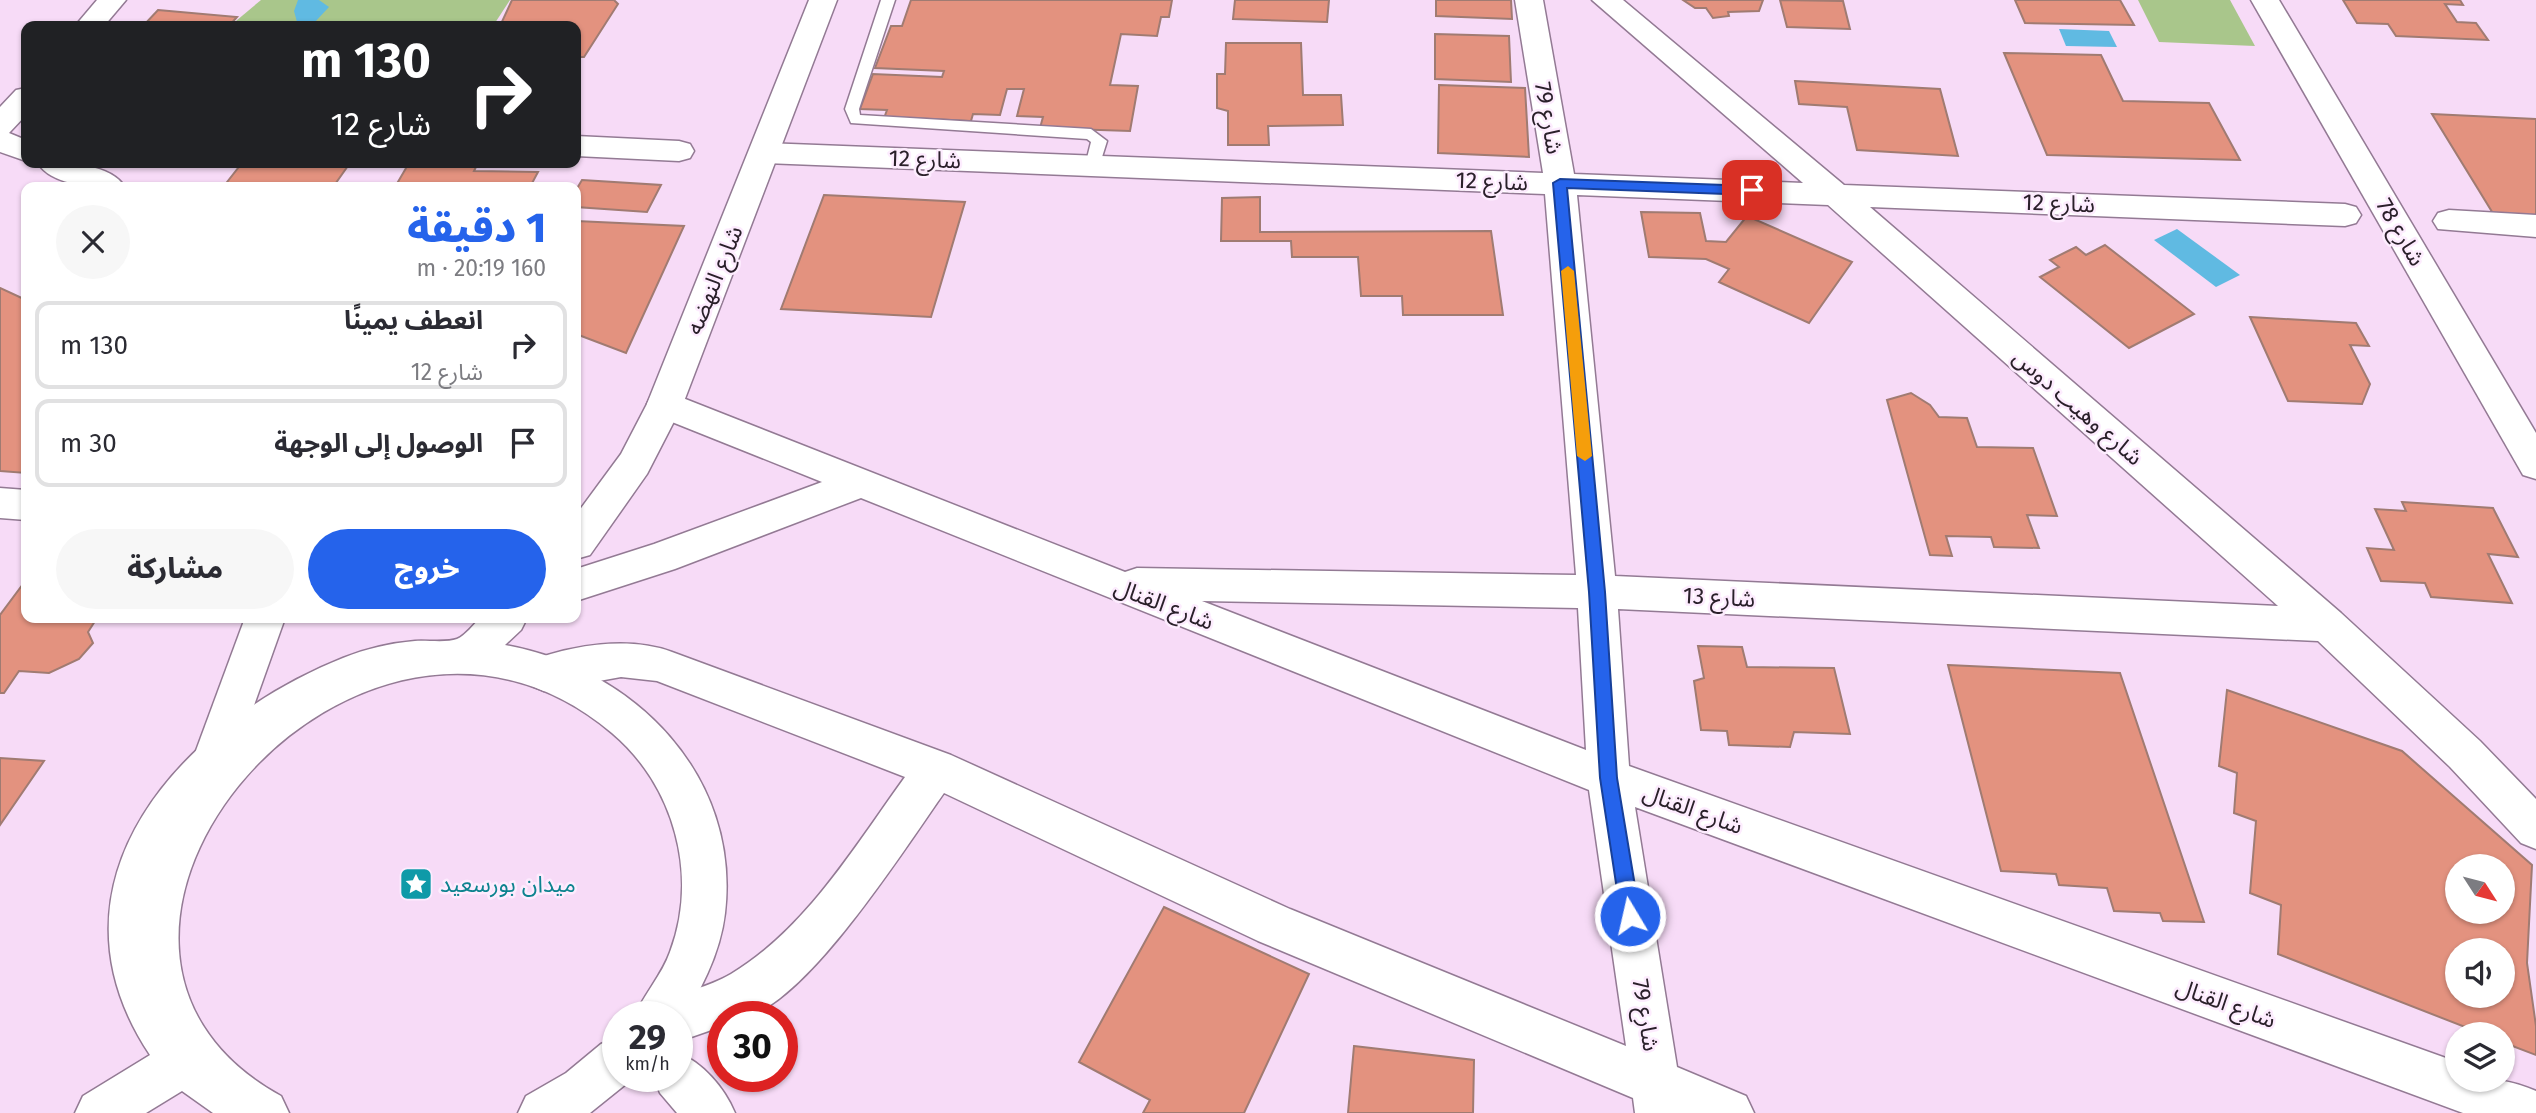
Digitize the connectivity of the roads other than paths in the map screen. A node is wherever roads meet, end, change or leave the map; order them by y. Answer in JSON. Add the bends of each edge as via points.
{"nodes":[{"id":1,"x":113,"y":0,"type":"edge"},
{"id":2,"x":823,"y":0,"type":"edge"},
{"id":3,"x":888,"y":0,"type":"edge"},
{"id":4,"x":1529,"y":0,"type":"edge"},
{"id":5,"x":1606,"y":0,"type":"edge"},
{"id":6,"x":2265,"y":0,"type":"edge"},
{"id":7,"x":94,"y":21,"type":"edge"},
{"id":8,"x":12,"y":120,"type":"edge"},
{"id":9,"x":21,"y":140,"type":"edge"},
{"id":10,"x":581,"y":146,"type":"edge"},
{"id":11,"x":679,"y":151,"type":"dead end"},
{"id":12,"x":765,"y":153,"type":"junction"},
{"id":13,"x":1093,"y":166,"type":"junction"},
{"id":14,"x":65,"y":168,"type":"edge"},
{"id":15,"x":97,"y":182,"type":"edge"},
{"id":16,"x":1560,"y":183,"type":"junction"},
{"id":17,"x":1834,"y":193,"type":"junction"},
{"id":18,"x":2345,"y":215,"type":"dead end"},
{"id":19,"x":2448,"y":221,"type":"dead end"},
{"id":20,"x":2536,"y":226,"type":"edge"},
{"id":21,"x":665,"y":404,"type":"junction"},
{"id":22,"x":2536,"y":465,"type":"edge"},
{"id":23,"x":864,"y":482,"type":"junction"},
{"id":24,"x":0,"y":503,"type":"edge"},
{"id":25,"x":21,"y":505,"type":"edge"},
{"id":26,"x":581,"y":537,"type":"edge"},
{"id":27,"x":581,"y":583,"type":"edge"},
{"id":28,"x":1111,"y":583,"type":"junction"},
{"id":29,"x":1597,"y":592,"type":"junction"},
{"id":30,"x":263,"y":623,"type":"edge"},
{"id":31,"x":502,"y":623,"type":"edge"},
{"id":32,"x":2327,"y":625,"type":"junction"},
{"id":33,"x":465,"y":657,"type":"junction"},
{"id":34,"x":544,"y":673,"type":"junction"},
{"id":35,"x":215,"y":756,"type":"junction"},
{"id":36,"x":936,"y":769,"type":"junction"},
{"id":37,"x":1609,"y":778,"type":"junction"},
{"id":38,"x":2536,"y":829,"type":"edge"},
{"id":39,"x":667,"y":1001,"type":"edge"},
{"id":40,"x":693,"y":1014,"type":"edge"},
{"id":41,"x":184,"y":1062,"type":"junction"},
{"id":42,"x":602,"y":1074,"type":"edge"},
{"id":43,"x":691,"y":1092,"type":"edge"},
{"id":44,"x":1659,"y":1097,"type":"edge"},
{"id":45,"x":100,"y":1113,"type":"edge"},
{"id":46,"x":264,"y":1113,"type":"edge"},
{"id":47,"x":543,"y":1113,"type":"edge"},
{"id":48,"x":710,"y":1113,"type":"edge"},
{"id":49,"x":1729,"y":1113,"type":"edge"},
{"id":50,"x":2530,"y":1113,"type":"edge"}],
"edges":[{"from":1,"to":7,"type":"street"},
{"from":2,"to":12,"type":"street","name":"شارع النهضه"},
{"from":3,"to":13,"type":"lane","via":[[852,109],[856,120],[1091,134],[1099,141]]},
{"from":4,"to":16,"type":"street","name":"شارع 79"},
{"from":5,"to":17,"type":"street","name":"شارع وهيب دوس"},
{"from":6,"to":22,"type":"street","name":"شارع 78"},
{"from":8,"to":9,"type":"street"},
{"from":10,"to":11,"type":"street"},
{"from":12,"to":13,"type":"street","name":"شارع 12"},
{"from":12,"to":21,"type":"street","name":"شارع النهضه"},
{"from":13,"to":16,"type":"street","name":"شارع 12"},
{"from":14,"to":15,"type":"street"},
{"from":16,"to":17,"type":"street","name":"شارع 12"},
{"from":16,"to":29,"type":"street","name":"شارع 79"},
{"from":17,"to":18,"type":"street","name":"شارع 12"},
{"from":17,"to":32,"type":"street","name":"شارع وهيب دوس"},
{"from":19,"to":20,"type":"street"},
{"from":21,"to":23,"type":"street","name":"شارع القنال"},
{"from":21,"to":26,"type":"street","name":"شارع النهضه","via":[[634,464]]},
{"from":23,"to":27,"type":"street"},
{"from":23,"to":28,"type":"street","name":"شارع القنال"},
{"from":24,"to":25,"type":"street"},
{"from":28,"to":29,"type":"street","name":"شارع 13"},
{"from":28,"to":37,"type":"street","name":"شارع القنال"},
{"from":29,"to":32,"type":"street","name":"شارع 13"},
{"from":29,"to":37,"type":"street","name":"شارع 79"},
{"from":30,"to":35,"type":"street"},
{"from":31,"to":33,"type":"street"},
{"from":32,"to":38,"type":"street","name":"شارع وهيب دوس","via":[[2465,754]]},
{"from":33,"to":34,"type":"street"},
{"from":33,"to":35,"type":"street","via":[[414,659],[362,669],[310,689],[260,718]]},
{"from":34,"to":36,"type":"street","via":[[621,660],[658,664]]},
{"from":34,"to":39,"type":"street","via":[[590,693],[630,721],[663,756],[688,799],[703,850],[706,905],[689,964]]},
{"from":35,"to":41,"type":"street","via":[[174,802],[145,853],[130,905],[131,949],[141,990],[159,1027]]},
{"from":36,"to":40,"type":"street","via":[[823,922],[785,962],[748,990]]},
{"from":36,"to":44,"type":"street"},
{"from":37,"to":44,"type":"street","name":"شارع 79"},
{"from":37,"to":50,"type":"street","name":"شارع القنال"},
{"from":41,"to":45,"type":"street"},
{"from":41,"to":46,"type":"street","via":[[235,1101]]},
{"from":42,"to":47,"type":"street"},
{"from":43,"to":48,"type":"street"},
{"from":44,"to":49,"type":"street"}]}
